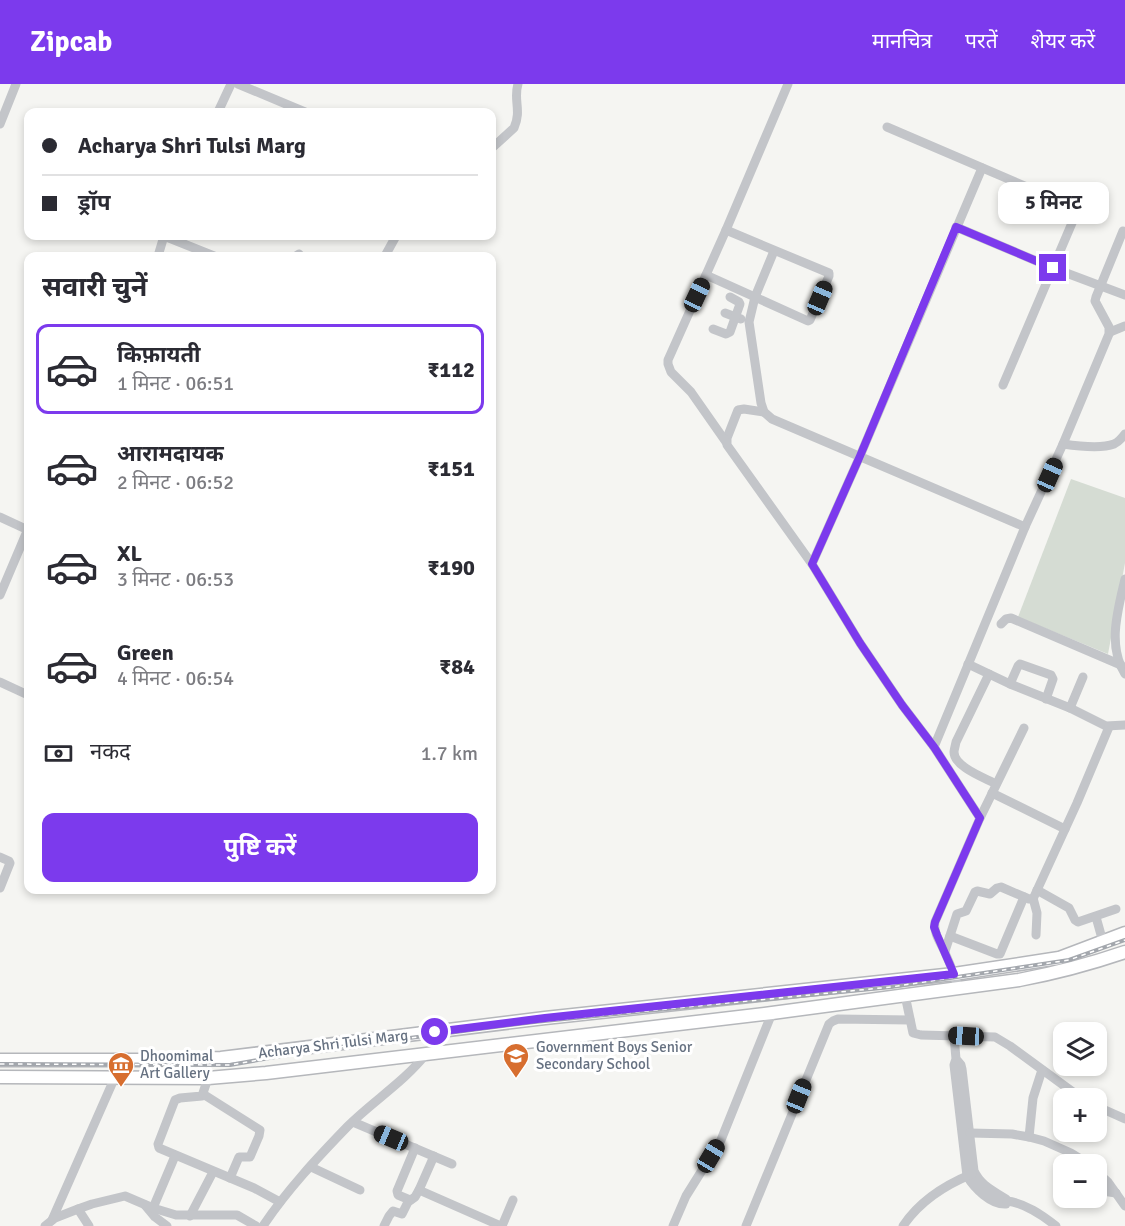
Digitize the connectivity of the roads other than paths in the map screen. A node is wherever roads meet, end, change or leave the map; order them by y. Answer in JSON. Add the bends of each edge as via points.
{"nodes":[{"id":1,"x":16,"y":84,"type":"edge"},
{"id":2,"x":231,"y":84,"type":"edge"},
{"id":3,"x":238,"y":84,"type":"edge"},
{"id":4,"x":518,"y":84,"type":"edge"},
{"id":5,"x":788,"y":84,"type":"edge"},
{"id":6,"x":220,"y":108,"type":"edge"},
{"id":7,"x":295,"y":108,"type":"edge"},
{"id":8,"x":0,"y":123,"type":"edge"},
{"id":9,"x":887,"y":127,"type":"dead end"},
{"id":10,"x":496,"y":144,"type":"edge"},
{"id":11,"x":982,"y":168,"type":"junction"},
{"id":12,"x":956,"y":227,"type":"junction"},
{"id":13,"x":726,"y":230,"type":"junction"},
{"id":14,"x":1123,"y":231,"type":"dead end"},
{"id":15,"x":174,"y":240,"type":"edge"},
{"id":16,"x":774,"y":250,"type":"junction"},
{"id":17,"x":204,"y":252,"type":"edge"},
{"id":18,"x":1053,"y":268,"type":"junction"},
{"id":19,"x":706,"y":275,"type":"junction"},
{"id":20,"x":1100,"y":286,"type":"junction"},
{"id":21,"x":1125,"y":295,"type":"edge"},
{"id":22,"x":730,"y":297,"type":"dead end"},
{"id":23,"x":755,"y":297,"type":"junction"},
{"id":24,"x":725,"y":313,"type":"dead end"},
{"id":25,"x":736,"y":317,"type":"junction"},
{"id":26,"x":749,"y":322,"type":"junction"},
{"id":27,"x":1125,"y":326,"type":"edge"},
{"id":28,"x":713,"y":329,"type":"dead end"},
{"id":29,"x":1110,"y":332,"type":"junction"},
{"id":30,"x":1003,"y":385,"type":"dead end"},
{"id":31,"x":764,"y":412,"type":"junction"},
{"id":32,"x":1125,"y":434,"type":"edge"},
{"id":33,"x":726,"y":442,"type":"junction"},
{"id":34,"x":1063,"y":444,"type":"junction"},
{"id":35,"x":860,"y":456,"type":"junction"},
{"id":36,"x":0,"y":517,"type":"edge"},
{"id":37,"x":24,"y":527,"type":"edge"},
{"id":38,"x":1025,"y":527,"type":"junction"},
{"id":39,"x":24,"y":538,"type":"edge"},
{"id":40,"x":812,"y":564,"type":"junction"},
{"id":41,"x":1125,"y":579,"type":"edge"},
{"id":42,"x":0,"y":595,"type":"edge"},
{"id":43,"x":1000,"y":624,"type":"dead end"},
{"id":44,"x":968,"y":664,"type":"junction"},
{"id":45,"x":1123,"y":670,"type":"edge"},
{"id":46,"x":989,"y":674,"type":"junction"},
{"id":47,"x":1083,"y":677,"type":"dead end"},
{"id":48,"x":0,"y":682,"type":"edge"},
{"id":49,"x":1010,"y":684,"type":"junction"},
{"id":50,"x":24,"y":693,"type":"edge"},
{"id":51,"x":1046,"y":699,"type":"junction"},
{"id":52,"x":1070,"y":708,"type":"junction"},
{"id":53,"x":1125,"y":725,"type":"edge"},
{"id":54,"x":1109,"y":727,"type":"junction"},
{"id":55,"x":1024,"y":728,"type":"dead end"},
{"id":56,"x":934,"y":747,"type":"junction"},
{"id":57,"x":994,"y":789,"type":"junction"},
{"id":58,"x":980,"y":818,"type":"junction"},
{"id":59,"x":1065,"y":829,"type":"junction"},
{"id":60,"x":0,"y":857,"type":"edge"},
{"id":61,"x":0,"y":888,"type":"edge"},
{"id":62,"x":1031,"y":895,"type":"junction"},
{"id":63,"x":1116,"y":909,"type":"dead end"},
{"id":64,"x":1096,"y":916,"type":"junction"},
{"id":65,"x":1125,"y":933,"type":"edge"},
{"id":66,"x":1036,"y":935,"type":"dead end"},
{"id":67,"x":950,"y":936,"type":"junction"},
{"id":68,"x":1103,"y":942,"type":"junction"},
{"id":69,"x":945,"y":951,"type":"junction"},
{"id":70,"x":1125,"y":952,"type":"edge"},
{"id":71,"x":954,"y":974,"type":"junction"},
{"id":72,"x":958,"y":988,"type":"junction"},
{"id":73,"x":905,"y":995,"type":"junction"},
{"id":74,"x":772,"y":1013,"type":"junction"},
{"id":75,"x":545,"y":1018,"type":"junction"},
{"id":76,"x":910,"y":1020,"type":"junction"},
{"id":77,"x":954,"y":1036,"type":"junction"},
{"id":78,"x":549,"y":1040,"type":"junction"},
{"id":79,"x":426,"y":1054,"type":"junction"},
{"id":80,"x":957,"y":1059,"type":"junction"},
{"id":81,"x":0,"y":1060,"type":"edge"},
{"id":82,"x":1042,"y":1070,"type":"junction"},
{"id":83,"x":0,"y":1077,"type":"edge"},
{"id":84,"x":115,"y":1077,"type":"junction"},
{"id":85,"x":208,"y":1078,"type":"junction"},
{"id":86,"x":1067,"y":1088,"type":"edge"},
{"id":87,"x":203,"y":1094,"type":"junction"},
{"id":88,"x":1107,"y":1111,"type":"edge"},
{"id":89,"x":1125,"y":1119,"type":"edge"},
{"id":90,"x":353,"y":1122,"type":"junction"},
{"id":91,"x":970,"y":1133,"type":"junction"},
{"id":92,"x":1029,"y":1137,"type":"junction"},
{"id":93,"x":415,"y":1148,"type":"junction"},
{"id":94,"x":1073,"y":1154,"type":"edge"},
{"id":95,"x":175,"y":1155,"type":"junction"},
{"id":96,"x":434,"y":1156,"type":"junction"},
{"id":97,"x":452,"y":1164,"type":"dead end"},
{"id":98,"x":311,"y":1167,"type":"junction"},
{"id":99,"x":213,"y":1172,"type":"junction"},
{"id":100,"x":971,"y":1174,"type":"junction"},
{"id":101,"x":230,"y":1178,"type":"junction"},
{"id":102,"x":1107,"y":1183,"type":"edge"},
{"id":103,"x":360,"y":1190,"type":"dead end"},
{"id":104,"x":419,"y":1190,"type":"junction"},
{"id":105,"x":1107,"y":1192,"type":"edge"},
{"id":106,"x":1116,"y":1192,"type":"junction"},
{"id":107,"x":410,"y":1200,"type":"junction"},
{"id":108,"x":513,"y":1200,"type":"dead end"},
{"id":109,"x":280,"y":1202,"type":"junction"},
{"id":110,"x":149,"y":1206,"type":"junction"},
{"id":111,"x":1125,"y":1206,"type":"edge"},
{"id":112,"x":78,"y":1209,"type":"junction"},
{"id":113,"x":189,"y":1216,"type":"junction"},
{"id":114,"x":49,"y":1223,"type":"edge"},
{"id":115,"x":89,"y":1226,"type":"edge"},
{"id":116,"x":166,"y":1226,"type":"edge"},
{"id":117,"x":256,"y":1226,"type":"edge"},
{"id":118,"x":263,"y":1226,"type":"edge"},
{"id":119,"x":384,"y":1226,"type":"edge"},
{"id":120,"x":502,"y":1226,"type":"edge"},
{"id":121,"x":673,"y":1226,"type":"edge"},
{"id":122,"x":746,"y":1226,"type":"edge"},
{"id":123,"x":903,"y":1226,"type":"edge"},
{"id":124,"x":1056,"y":1226,"type":"edge"}],
"edges":[{"from":1,"to":8,"type":"street"},
{"from":2,"to":6,"type":"street"},
{"from":3,"to":7,"type":"street"},
{"from":4,"to":10,"type":"street","via":[[516,124]]},
{"from":5,"to":13,"type":"street"},
{"from":9,"to":11,"type":"street"},
{"from":11,"to":12,"type":"street"},
{"from":11,"to":18,"type":"street","via":[[1074,209],[1075,216]]},
{"from":12,"to":18,"type":"street"},
{"from":12,"to":35,"type":"street"},
{"from":13,"to":16,"type":"street"},
{"from":13,"to":19,"type":"street"},
{"from":14,"to":20,"type":"street"},
{"from":15,"to":17,"type":"street"},
{"from":16,"to":23,"type":"street"},
{"from":16,"to":23,"type":"street","via":[[829,276],[808,321]]},
{"from":18,"to":20,"type":"street"},
{"from":18,"to":30,"type":"street"},
{"from":19,"to":23,"type":"street"},
{"from":19,"to":33,"type":"street","via":[[668,364]]},
{"from":20,"to":21,"type":"street"},
{"from":20,"to":29,"type":"street","via":[[1095,301]]},
{"from":22,"to":25,"type":"street","via":[[740,303]]},
{"from":23,"to":26,"type":"street"},
{"from":24,"to":25,"type":"street"},
{"from":25,"to":26,"type":"street"},
{"from":25,"to":28,"type":"street","via":[[729,333]]},
{"from":26,"to":31,"type":"street"},
{"from":27,"to":29,"type":"street"},
{"from":29,"to":34,"type":"street"},
{"from":31,"to":33,"type":"street","via":[[736,412]]},
{"from":31,"to":35,"type":"street","via":[[772,419]]},
{"from":32,"to":34,"type":"street","via":[[1111,445]]},
{"from":33,"to":40,"type":"street"},
{"from":34,"to":38,"type":"street"},
{"from":35,"to":38,"type":"street"},
{"from":35,"to":40,"type":"street"},
{"from":36,"to":37,"type":"street"},
{"from":38,"to":44,"type":"street"},
{"from":39,"to":42,"type":"street"},
{"from":40,"to":56,"type":"street","via":[[877,668]]},
{"from":41,"to":45,"type":"street","via":[[1115,645]]},
{"from":43,"to":45,"type":"street","via":[[1011,618]]},
{"from":44,"to":46,"type":"street"},
{"from":44,"to":56,"type":"street"},
{"from":46,"to":49,"type":"street"},
{"from":46,"to":57,"type":"street","via":[[954,753],[965,768]]},
{"from":47,"to":52,"type":"street"},
{"from":48,"to":50,"type":"street"},
{"from":49,"to":51,"type":"street"},
{"from":49,"to":51,"type":"street","via":[[1020,664],[1051,675]]},
{"from":51,"to":52,"type":"street"},
{"from":52,"to":54,"type":"street"},
{"from":53,"to":54,"type":"street"},
{"from":54,"to":59,"type":"street"},
{"from":55,"to":57,"type":"street"},
{"from":56,"to":58,"type":"street"},
{"from":57,"to":58,"type":"street"},
{"from":57,"to":59,"type":"street"},
{"from":58,"to":69,"type":"street","via":[[935,922]]},
{"from":59,"to":62,"type":"street"},
{"from":60,"to":61,"type":"street","via":[[10,863]]},
{"from":62,"to":64,"type":"street","via":[[1069,908],[1078,922]]},
{"from":62,"to":66,"type":"street","via":[[1037,913]]},
{"from":62,"to":67,"type":"street","via":[[1001,887],[990,894],[976,891],[966,911],[957,914]]},
{"from":62,"to":67,"type":"street","via":[[999,954]]},
{"from":63,"to":64,"type":"street"},
{"from":64,"to":68,"type":"street"},
{"from":65,"to":68,"type":"highway","name":"Acharya Shri Tulsi Marg"},
{"from":67,"to":69,"type":"street"},
{"from":68,"to":71,"type":"highway","name":"Acharya Shri Tulsi Marg","via":[[1059,958]]},
{"from":69,"to":71,"type":"street"},
{"from":70,"to":72,"type":"highway","name":"Acharya Shri Tulsi Marg","via":[[1058,972]]},
{"from":71,"to":72,"type":"street"},
{"from":71,"to":75,"type":"highway","name":"Acharya Shri Tulsi Marg"},
{"from":72,"to":73,"type":"highway","name":"Acharya Shri Tulsi Marg"},
{"from":73,"to":74,"type":"highway","name":"Acharya Shri Tulsi Marg"},
{"from":73,"to":76,"type":"street"},
{"from":74,"to":78,"type":"highway","name":"Acharya Shri Tulsi Marg"},
{"from":74,"to":121,"type":"street","via":[[721,1140],[686,1196]]},
{"from":75,"to":78,"type":"highway"},
{"from":75,"to":81,"type":"highway","name":"Acharya Shri Tulsi Marg","via":[[221,1058]]},
{"from":76,"to":77,"type":"street","via":[[911,1030],[916,1034]]},
{"from":76,"to":122,"type":"street","via":[[838,1019],[829,1024]]},
{"from":77,"to":80,"type":"street"},
{"from":77,"to":82,"type":"street","via":[[995,1036]]},
{"from":78,"to":79,"type":"highway","name":"Acharya Shri Tulsi Marg"},
{"from":79,"to":85,"type":"highway","name":"Acharya Shri Tulsi Marg"},
{"from":79,"to":90,"type":"street","via":[[416,1068]]},
{"from":80,"to":91,"type":"street","via":[[962,1069]]},
{"from":80,"to":100,"type":"street","via":[[954,1065]]},
{"from":82,"to":86,"type":"street"},
{"from":82,"to":92,"type":"street","via":[[1033,1098]]},
{"from":83,"to":84,"type":"highway","name":"Acharya Shri Tulsi Marg"},
{"from":84,"to":85,"type":"highway","name":"Acharya Shri Tulsi Marg"},
{"from":84,"to":114,"type":"street"},
{"from":85,"to":87,"type":"street"},
{"from":87,"to":95,"type":"street","via":[[177,1099],[172,1106],[158,1146]]},
{"from":87,"to":101,"type":"street","via":[[260,1131],[250,1157],[239,1157]]},
{"from":88,"to":89,"type":"street"},
{"from":90,"to":93,"type":"street"},
{"from":90,"to":98,"type":"street"},
{"from":91,"to":92,"type":"street"},
{"from":91,"to":100,"type":"street"},
{"from":92,"to":94,"type":"street"},
{"from":93,"to":96,"type":"street"},
{"from":93,"to":107,"type":"street","via":[[397,1191]]},
{"from":95,"to":99,"type":"street"},
{"from":95,"to":110,"type":"street"},
{"from":96,"to":97,"type":"street"},
{"from":96,"to":104,"type":"street"},
{"from":98,"to":103,"type":"street"},
{"from":98,"to":109,"type":"street"},
{"from":99,"to":101,"type":"street"},
{"from":99,"to":113,"type":"street"},
{"from":100,"to":123,"type":"street","via":[[937,1192]]},
{"from":100,"to":124,"type":"street","via":[[978,1189],[994,1202],[1016,1202]]},
{"from":101,"to":109,"type":"street"},
{"from":102,"to":106,"type":"street"},
{"from":104,"to":107,"type":"street"},
{"from":104,"to":120,"type":"street"},
{"from":105,"to":106,"type":"street"},
{"from":106,"to":111,"type":"street"},
{"from":107,"to":119,"type":"street","via":[[402,1214],[393,1211]]},
{"from":108,"to":120,"type":"street"},
{"from":109,"to":118,"type":"street"},
{"from":110,"to":112,"type":"street","via":[[125,1196]]},
{"from":110,"to":113,"type":"street"},
{"from":110,"to":116,"type":"street"},
{"from":112,"to":114,"type":"street"},
{"from":112,"to":115,"type":"street"},
{"from":113,"to":117,"type":"street","via":[[237,1215]]}]}
